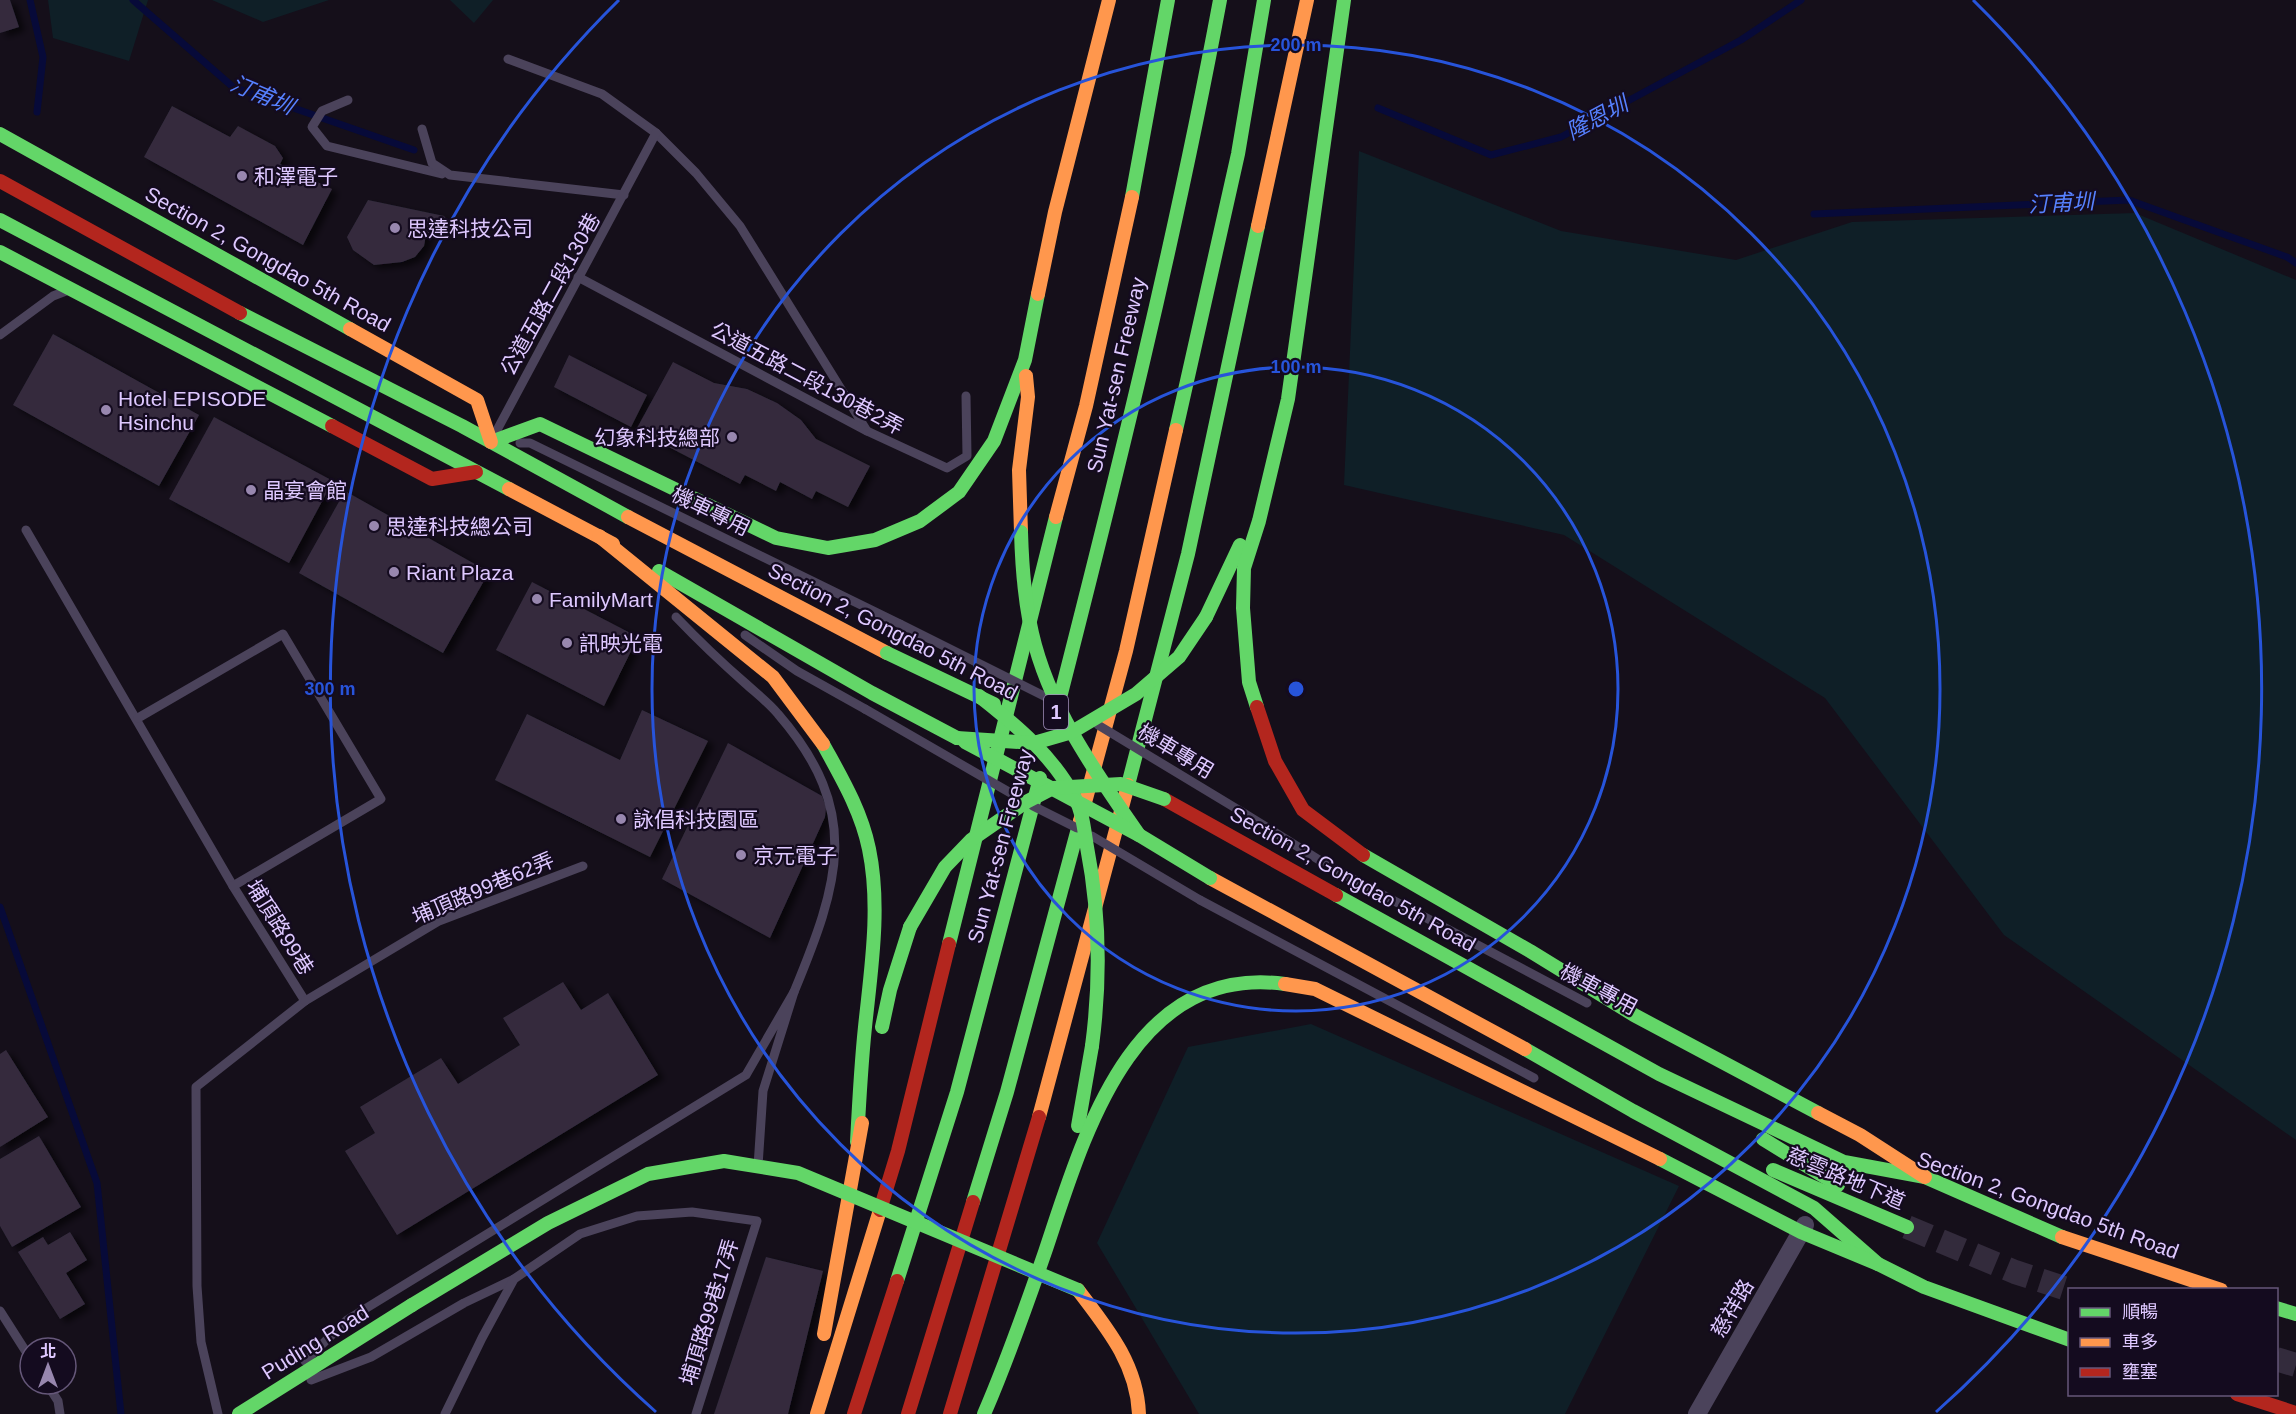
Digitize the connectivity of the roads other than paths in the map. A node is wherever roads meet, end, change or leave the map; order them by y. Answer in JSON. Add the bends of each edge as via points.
{"nodes":[{"id":1,"x":1109,"y":0,"type":"edge"},
{"id":2,"x":1168,"y":0,"type":"edge"},
{"id":3,"x":1220,"y":0,"type":"edge"},
{"id":4,"x":1264,"y":0,"type":"edge"},
{"id":5,"x":1307,"y":0,"type":"edge"},
{"id":6,"x":1344,"y":0,"type":"edge"},
{"id":7,"x":508,"y":59,"type":"dead end"},
{"id":8,"x":348,"y":100,"type":"dead end"},
{"id":9,"x":422,"y":129,"type":"dead end"},
{"id":10,"x":656,"y":133,"type":"junction"},
{"id":11,"x":0,"y":134,"type":"edge"},
{"id":12,"x":450,"y":176,"type":"junction"},
{"id":13,"x":0,"y":181,"type":"edge"},
{"id":14,"x":624,"y":195,"type":"junction"},
{"id":15,"x":0,"y":220,"type":"edge"},
{"id":16,"x":0,"y":252,"type":"edge"},
{"id":17,"x":578,"y":278,"type":"junction"},
{"id":18,"x":70,"y":289,"type":"junction"},
{"id":19,"x":0,"y":335,"type":"edge"},
{"id":20,"x":1025,"y":360,"type":"junction"},
{"id":21,"x":966,"y":396,"type":"dead end"},
{"id":22,"x":1288,"y":399,"type":"junction"},
{"id":23,"x":867,"y":431,"type":"junction"},
{"id":24,"x":488,"y":447,"type":"junction"},
{"id":25,"x":478,"y":467,"type":"junction"},
{"id":26,"x":26,"y":530,"type":"dead end"},
{"id":27,"x":599,"y":536,"type":"junction"},
{"id":28,"x":659,"y":600,"type":"dead end"},
{"id":29,"x":667,"y":608,"type":"dead end"},
{"id":30,"x":718,"y":617,"type":"dead end"},
{"id":31,"x":738,"y":630,"type":"dead end"},
{"id":32,"x":979,"y":696,"type":"junction"},
{"id":33,"x":1056,"y":701,"type":"junction"},
{"id":34,"x":1074,"y":711,"type":"dead end"},
{"id":35,"x":138,"y":718,"type":"junction"},
{"id":36,"x":1088,"y":719,"type":"junction"},
{"id":37,"x":1072,"y":732,"type":"junction"},
{"id":38,"x":957,"y":738,"type":"junction"},
{"id":39,"x":1056,"y":739,"type":"junction"},
{"id":40,"x":1034,"y":743,"type":"junction"},
{"id":41,"x":1085,"y":755,"type":"junction"},
{"id":42,"x":1102,"y":783,"type":"junction"},
{"id":43,"x":1069,"y":787,"type":"junction"},
{"id":44,"x":1053,"y":788,"type":"junction"},
{"id":45,"x":1164,"y":799,"type":"junction"},
{"id":46,"x":1077,"y":801,"type":"junction"},
{"id":47,"x":1026,"y":802,"type":"junction"},
{"id":48,"x":1084,"y":832,"type":"junction"},
{"id":49,"x":1139,"y":836,"type":"junction"},
{"id":50,"x":583,"y":866,"type":"dead end"},
{"id":51,"x":233,"y":886,"type":"junction"},
{"id":52,"x":794,"y":992,"type":"junction"},
{"id":53,"x":304,"y":1000,"type":"junction"},
{"id":54,"x":1593,"y":1007,"type":"dead end"},
{"id":55,"x":1659,"y":1074,"type":"junction"},
{"id":56,"x":1545,"y":1084,"type":"dead end"},
{"id":57,"x":1633,"y":1111,"type":"junction"},
{"id":58,"x":858,"y":1142,"type":"junction"},
{"id":59,"x":1864,"y":1150,"type":"dead end"},
{"id":60,"x":758,"y":1166,"type":"junction"},
{"id":61,"x":1712,"y":1173,"type":"dead end"},
{"id":62,"x":1925,"y":1177,"type":"junction"},
{"id":63,"x":1069,"y":1180,"type":"junction"},
{"id":64,"x":1803,"y":1228,"type":"junction"},
{"id":65,"x":1878,"y":1264,"type":"junction"},
{"id":66,"x":514,"y":1279,"type":"junction"},
{"id":67,"x":2215,"y":1288,"type":"edge"},
{"id":68,"x":2278,"y":1308,"type":"edge"},
{"id":69,"x":0,"y":1311,"type":"edge"},
{"id":70,"x":2296,"y":1314,"type":"edge"},
{"id":71,"x":18,"y":1339,"type":"edge"},
{"id":72,"x":2068,"y":1339,"type":"edge"},
{"id":73,"x":54,"y":1396,"type":"edge"},
{"id":74,"x":2240,"y":1396,"type":"edge"},
{"id":75,"x":267,"y":1397,"type":"junction"},
{"id":76,"x":2296,"y":1413,"type":"edge"},
{"id":77,"x":60,"y":1414,"type":"edge"},
{"id":78,"x":218,"y":1414,"type":"edge"},
{"id":79,"x":239,"y":1414,"type":"edge"},
{"id":80,"x":446,"y":1414,"type":"edge"},
{"id":81,"x":696,"y":1414,"type":"edge"},
{"id":82,"x":806,"y":1414,"type":"edge"},
{"id":83,"x":817,"y":1414,"type":"edge"},
{"id":84,"x":854,"y":1414,"type":"edge"},
{"id":85,"x":908,"y":1414,"type":"edge"},
{"id":86,"x":950,"y":1414,"type":"edge"},
{"id":87,"x":984,"y":1414,"type":"edge"},
{"id":88,"x":1139,"y":1414,"type":"edge"},
{"id":89,"x":1697,"y":1414,"type":"edge"}],
"edges":[{"from":1,"to":20,"type":"main road","via":[[1055,212]]},
{"from":2,"to":83,"type":"main road","via":[[1120,258],[1086,406],[898,1151]]},
{"from":3,"to":84,"type":"main road","name":"Sun Yat-sen Freeway","number":"1","via":[[1200,107],[1099,543],[1011,891],[957,1092]]},
{"from":4,"to":85,"type":"main road","via":[[1238,154],[1126,651],[1007,1092]]},
{"from":5,"to":86,"type":"main road","via":[[1188,555],[1059,1050]]},
{"from":6,"to":22,"type":"main road"},
{"from":7,"to":10,"type":"lane","via":[[602,94]]},
{"from":8,"to":12,"type":"lane","via":[[322,111],[312,127],[327,146]]},
{"from":9,"to":12,"type":"lane","via":[[432,163]]},
{"from":10,"to":14,"type":"lane","name":"公道五路二段130巷"},
{"from":10,"to":23,"type":"lane","via":[[740,226]]},
{"from":11,"to":24,"type":"main road","name":"Section 2, Gongdao 5th Road","via":[[477,400]]},
{"from":12,"to":14,"type":"lane"},
{"from":13,"to":24,"type":"main road","name":"Section 2, Gongdao 5th Road"},
{"from":14,"to":17,"type":"lane","name":"公道五路二段130巷"},
{"from":15,"to":25,"type":"main road"},
{"from":16,"to":18,"type":"main road"},
{"from":17,"to":23,"type":"lane","name":"公道五路二段130巷2弄"},
{"from":17,"to":24,"type":"lane","name":"公道五路二段130巷"},
{"from":18,"to":19,"type":"lane","via":[[53,296]]},
{"from":18,"to":25,"type":"main road","via":[[432,478]]},
{"from":20,"to":24,"type":"main road","via":[[994,441],[959,492],[920,521],[875,540],[828,548],[776,538],[540,424]]},
{"from":20,"to":33,"type":"main road","bridge":true,"via":[[1028,397],[1019,470],[1026,602],[1038,653]]},
{"from":21,"to":23,"type":"lane","name":"公道五路二段130巷2弄","via":[[967,456],[947,468]]},
{"from":22,"to":36,"type":"main road","bridge":true,"via":[[1240,547],[1206,617],[1179,657],[1136,694]]},
{"from":22,"to":62,"type":"main road","via":[[1244,568],[1242,608],[1249,682],[1275,761],[1303,810],[1393,874],[1530,951],[1634,1016],[1860,1135]]},
{"from":24,"to":32,"type":"main road","name":"Section 2, Gongdao 5th Road","bridge":true,"via":[[887,653]]},
{"from":24,"to":33,"type":"lane","name":"機車專用","bridge":true,"via":[[530,443]]},
{"from":25,"to":27,"type":"main road"},
{"from":26,"to":35,"type":"lane","name":"埔頂路99巷"},
{"from":27,"to":28,"type":"lane"},
{"from":27,"to":30,"type":"lane"},
{"from":27,"to":38,"type":"main road"},
{"from":27,"to":58,"type":"main road","via":[[772,677],[822,743],[852,796],[868,848],[874,894]]},
{"from":29,"to":52,"type":"lane","via":[[778,714],[820,774],[835,818],[837,851],[831,886],[821,926]]},
{"from":31,"to":47,"type":"lane","bridge":true,"via":[[797,671]]},
{"from":32,"to":39,"type":"main road","name":"Section 2, Gongdao 5th Road","bridge":true},
{"from":32,"to":40,"type":"main road","bridge":true},
{"from":33,"to":34,"type":"lane","name":"機車專用"},
{"from":33,"to":37,"type":"main road","bridge":true},
{"from":35,"to":51,"type":"lane","name":"埔頂路99巷"},
{"from":35,"to":51,"type":"lane","via":[[283,634],[381,800]]},
{"from":36,"to":37,"type":"main road","bridge":true},
{"from":36,"to":54,"type":"lane","name":"機車專用","bridge":true,"via":[[1332,868]]},
{"from":37,"to":39,"type":"main road","bridge":true},
{"from":37,"to":41,"type":"main road","bridge":true},
{"from":38,"to":40,"type":"main road","bridge":true},
{"from":38,"to":44,"type":"main road","bridge":true},
{"from":39,"to":40,"type":"main road","bridge":true},
{"from":39,"to":41,"type":"main road","name":"Section 2, Gongdao 5th Road"},
{"from":40,"to":43,"type":"main road","bridge":true},
{"from":41,"to":42,"type":"main road","bridge":true},
{"from":41,"to":45,"type":"main road","name":"Section 2, Gongdao 5th Road","bridge":true},
{"from":42,"to":43,"type":"main road","bridge":true},
{"from":42,"to":45,"type":"main road","bridge":true,"via":[[1121,784]]},
{"from":42,"to":49,"type":"main road","bridge":true},
{"from":43,"to":44,"type":"main road","bridge":true},
{"from":43,"to":46,"type":"main road","bridge":true},
{"from":44,"to":46,"type":"main road","bridge":true},
{"from":44,"to":47,"type":"main road","bridge":true},
{"from":45,"to":55,"type":"main road","name":"Section 2, Gongdao 5th Road"},
{"from":46,"to":48,"type":"main road","bridge":true},
{"from":46,"to":49,"type":"main road","bridge":true},
{"from":47,"to":48,"type":"lane","bridge":true},
{"from":47,"to":58,"type":"main road","bridge":true,"via":[[971,840],[945,867],[910,927],[890,990]]},
{"from":48,"to":56,"type":"lane","bridge":true,"via":[[1200,900]]},
{"from":48,"to":63,"type":"main road","bridge":true,"via":[[1099,907],[1100,997]]},
{"from":49,"to":57,"type":"main road","bridge":true},
{"from":50,"to":53,"type":"lane","name":"埔頂路99巷62弄","via":[[439,921]]},
{"from":51,"to":53,"type":"lane","name":"埔頂路99巷"},
{"from":52,"to":60,"type":"lane","via":[[763,1091]]},
{"from":52,"to":75,"type":"lane","via":[[746,1075],[348,1320]]},
{"from":53,"to":78,"type":"lane","name":"埔頂路99巷","via":[[196,1087],[200,1330]]},
{"from":55,"to":57,"type":"main road","name":"慈雲路地下道","via":[[1907,1227]]},
{"from":55,"to":62,"type":"main road","name":"Section 2, Gongdao 5th Road","via":[[1844,1162]]},
{"from":57,"to":65,"type":"main road","via":[[1814,1208]]},
{"from":58,"to":82,"type":"main road","via":[[821,1352]]},
{"from":59,"to":62,"type":"lane"},
{"from":60,"to":75,"type":"main road","name":"Puding Road","bridge":true,"via":[[724,1161],[648,1174],[548,1223]]},
{"from":60,"to":88,"type":"main road","name":"Puding Road","bridge":true,"via":[[798,1173],[1078,1290],[1123,1350],[1140,1403]]},
{"from":61,"to":64,"type":"lane"},
{"from":62,"to":67,"type":"main road","name":"Section 2, Gongdao 5th Road","via":[[2070,1240]]},
{"from":63,"to":64,"type":"main road","via":[[1100,1102],[1139,1040],[1181,1005],[1227,986],[1275,982],[1315,989]]},
{"from":63,"to":87,"type":"main road","via":[[1007,1362]]},
{"from":64,"to":65,"type":"main road"},
{"from":64,"to":89,"type":"street","name":"慈祥路"},
{"from":65,"to":72,"type":"main road","via":[[1924,1287]]},
{"from":66,"to":75,"type":"lane","via":[[371,1357]]},
{"from":66,"to":80,"type":"lane"},
{"from":66,"to":81,"type":"lane","name":"埔頂路99巷17弄","via":[[580,1234],[638,1215],[692,1212],[757,1221]]},
{"from":68,"to":70,"type":"main road"},
{"from":69,"to":71,"type":"lane"},
{"from":73,"to":77,"type":"lane"},
{"from":74,"to":76,"type":"main road"},
{"from":75,"to":79,"type":"main road","name":"Puding Road"}]}
